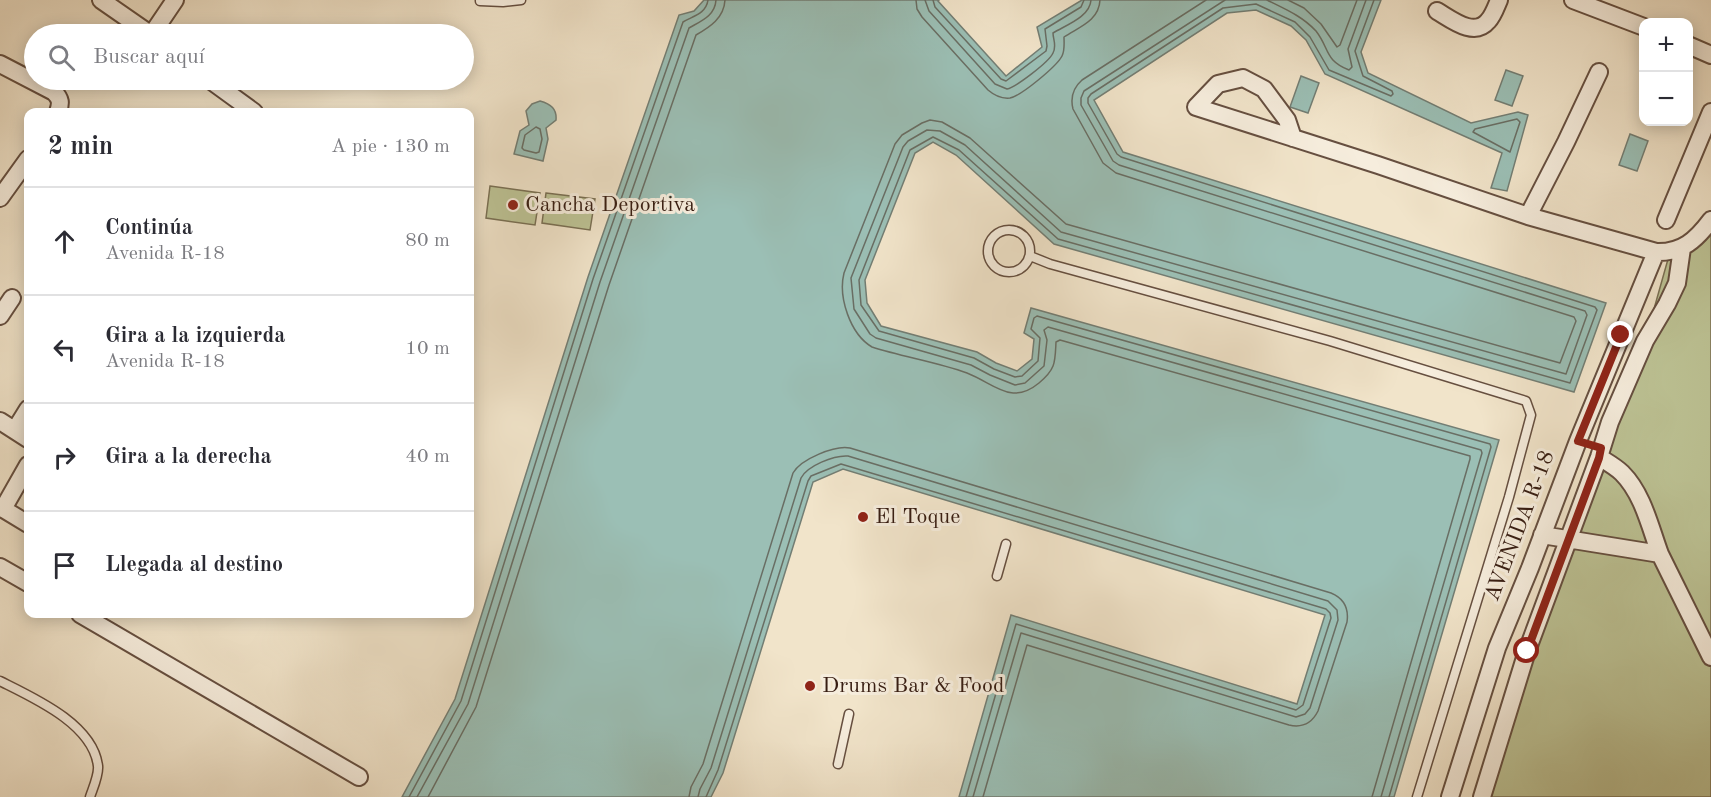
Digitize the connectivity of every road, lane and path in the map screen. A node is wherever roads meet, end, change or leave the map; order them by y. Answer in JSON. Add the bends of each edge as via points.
{"nodes":[{"id":1,"x":101,"y":0,"type":"edge"},
{"id":2,"x":175,"y":0,"type":"edge"},
{"id":3,"x":521,"y":0,"type":"edge"},
{"id":4,"x":1498,"y":0,"type":"edge"},
{"id":5,"x":1573,"y":0,"type":"edge"},
{"id":6,"x":480,"y":1,"type":"edge"},
{"id":7,"x":1437,"y":11,"type":"dead end"},
{"id":8,"x":136,"y":24,"type":"edge"},
{"id":9,"x":158,"y":24,"type":"edge"},
{"id":10,"x":1639,"y":25,"type":"edge"},
{"id":11,"x":1693,"y":47,"type":"edge"},
{"id":12,"x":1711,"y":55,"type":"edge"},
{"id":13,"x":0,"y":64,"type":"edge"},
{"id":14,"x":1599,"y":72,"type":"dead end"},
{"id":15,"x":24,"y":76,"type":"edge"},
{"id":16,"x":50,"y":90,"type":"edge"},
{"id":17,"x":224,"y":90,"type":"edge"},
{"id":18,"x":59,"y":108,"type":"edge"},
{"id":19,"x":248,"y":108,"type":"edge"},
{"id":20,"x":1711,"y":112,"type":"edge"},
{"id":21,"x":1293,"y":138,"type":"junction"},
{"id":22,"x":24,"y":165,"type":"edge"},
{"id":23,"x":0,"y":198,"type":"edge"},
{"id":24,"x":1528,"y":216,"type":"junction"},
{"id":25,"x":1666,"y":220,"type":"dead end"},
{"id":26,"x":1711,"y":220,"type":"edge"},
{"id":27,"x":1682,"y":248,"type":"junction"},
{"id":28,"x":1656,"y":252,"type":"junction"},
{"id":29,"x":1030,"y":256,"type":"junction"},
{"id":30,"x":12,"y":298,"type":"dead end"},
{"id":31,"x":0,"y":316,"type":"edge"},
{"id":32,"x":0,"y":421,"type":"edge"},
{"id":33,"x":22,"y":435,"type":"edge"},
{"id":34,"x":1578,"y":441,"type":"junction"},
{"id":35,"x":1600,"y":453,"type":"junction"},
{"id":36,"x":24,"y":471,"type":"edge"},
{"id":37,"x":1,"y":508,"type":"edge"},
{"id":38,"x":24,"y":522,"type":"edge"},
{"id":39,"x":1542,"y":535,"type":"junction"},
{"id":40,"x":1569,"y":539,"type":"junction"},
{"id":41,"x":1006,"y":544,"type":"dead end"},
{"id":42,"x":1660,"y":554,"type":"junction"},
{"id":43,"x":0,"y":567,"type":"edge"},
{"id":44,"x":997,"y":576,"type":"dead end"},
{"id":45,"x":24,"y":581,"type":"edge"},
{"id":46,"x":87,"y":618,"type":"edge"},
{"id":47,"x":1711,"y":657,"type":"edge"},
{"id":48,"x":0,"y":681,"type":"edge"},
{"id":49,"x":849,"y":714,"type":"dead end"},
{"id":50,"x":838,"y":764,"type":"dead end"},
{"id":51,"x":359,"y":777,"type":"dead end"},
{"id":52,"x":90,"y":797,"type":"edge"},
{"id":53,"x":1417,"y":797,"type":"edge"},
{"id":54,"x":1450,"y":797,"type":"edge"},
{"id":55,"x":1482,"y":797,"type":"edge"}],
"edges":[{"from":1,"to":8,"type":"street"},
{"from":2,"to":9,"type":"street"},
{"from":3,"to":6,"type":"lane"},
{"from":4,"to":7,"type":"street","via":[[1482,27],[1460,24]]},
{"from":5,"to":10,"type":"street"},
{"from":11,"to":12,"type":"street"},
{"from":13,"to":15,"type":"street"},
{"from":14,"to":24,"type":"street"},
{"from":16,"to":18,"type":"street","via":[[59,98]]},
{"from":17,"to":19,"type":"street"},
{"from":20,"to":25,"type":"street"},
{"from":21,"to":21,"type":"street","via":[[1235,120],[1196,107],[1218,84],[1243,78],[1264,89],[1287,120]]},
{"from":21,"to":24,"type":"street"},
{"from":22,"to":23,"type":"street"},
{"from":24,"to":28,"type":"street"},
{"from":26,"to":27,"type":"street"},
{"from":27,"to":28,"type":"street"},
{"from":27,"to":35,"type":"street","via":[[1677,283],[1645,341]]},
{"from":28,"to":34,"type":"street"},
{"from":29,"to":29,"type":"lane","via":[[1028,242],[1018,232],[1004,230],[989,244],[993,264],[1004,271],[1023,267]]},
{"from":29,"to":53,"type":"lane","via":[[1526,401],[1531,415],[1512,487]]},
{"from":30,"to":31,"type":"street"},
{"from":32,"to":33,"type":"street"},
{"from":34,"to":35,"type":"street","name":"AVENIDA R-18"},
{"from":34,"to":39,"type":"street","name":"AVENIDA R-18"},
{"from":35,"to":40,"type":"street"},
{"from":35,"to":42,"type":"street","name":"AVENIDA R-18","via":[[1633,485]]},
{"from":36,"to":37,"type":"street"},
{"from":37,"to":38,"type":"street"},
{"from":39,"to":40,"type":"street"},
{"from":39,"to":54,"type":"street","name":"AVENIDA R-18","via":[[1497,648]]},
{"from":40,"to":42,"type":"street"},
{"from":40,"to":55,"type":"street","via":[[1527,651]]},
{"from":41,"to":44,"type":"lane"},
{"from":42,"to":47,"type":"street","name":"AVENIDA R-18"},
{"from":43,"to":45,"type":"street"},
{"from":46,"to":51,"type":"street"},
{"from":48,"to":52,"type":"lane","via":[[40,701],[77,728],[93,746],[99,768]]},
{"from":49,"to":50,"type":"lane"}]}
